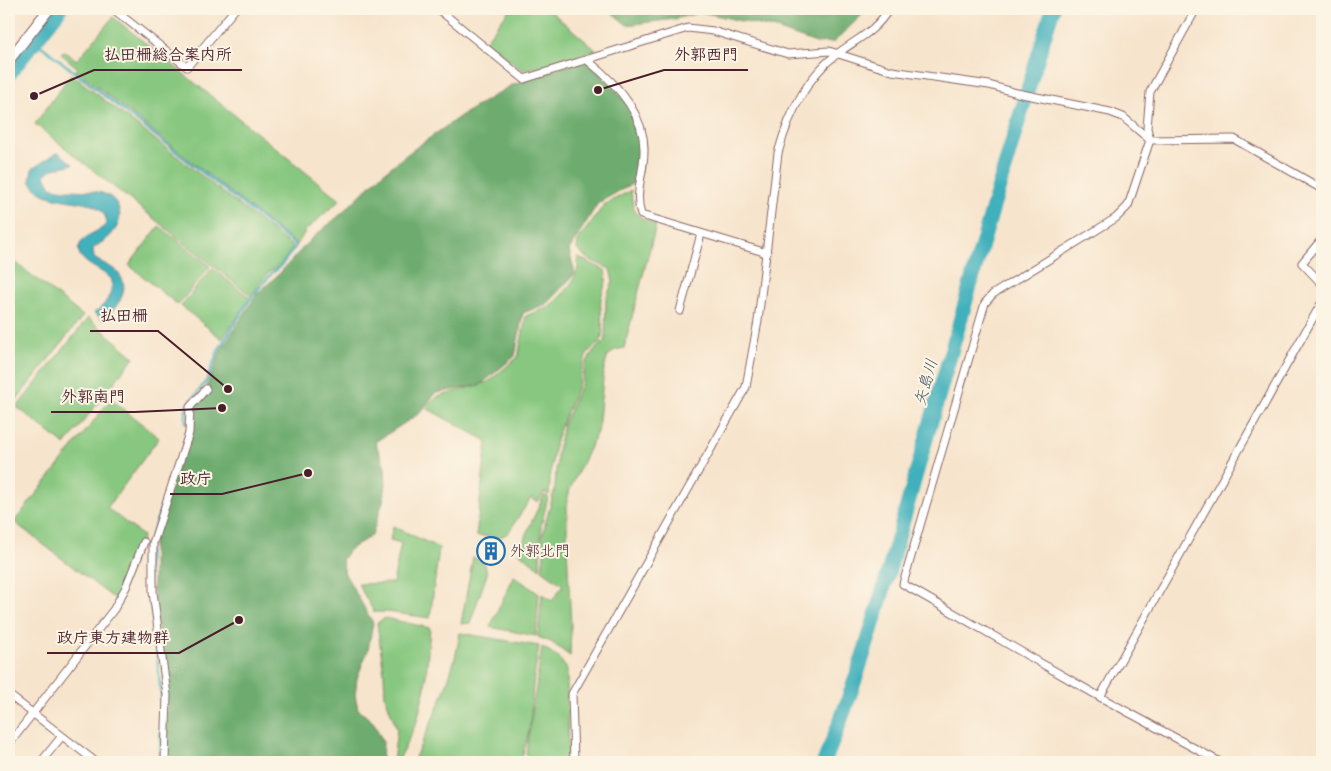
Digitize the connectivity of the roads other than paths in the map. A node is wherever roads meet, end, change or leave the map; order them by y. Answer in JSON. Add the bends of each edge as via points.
{"nodes":[{"id":1,"x":49,"y":9,"type":"edge"},
{"id":2,"x":113,"y":9,"type":"edge"},
{"id":3,"x":235,"y":9,"type":"edge"},
{"id":4,"x":438,"y":9,"type":"edge"},
{"id":5,"x":889,"y":9,"type":"edge"},
{"id":6,"x":1196,"y":9,"type":"edge"},
{"id":7,"x":836,"y":54,"type":"junction"},
{"id":8,"x":9,"y":60,"type":"edge"},
{"id":9,"x":586,"y":60,"type":"junction"},
{"id":10,"x":1150,"y":140,"type":"junction"},
{"id":11,"x":1322,"y":190,"type":"edge"},
{"id":12,"x":701,"y":234,"type":"junction"},
{"id":13,"x":1322,"y":239,"type":"edge"},
{"id":14,"x":766,"y":253,"type":"junction"},
{"id":15,"x":1322,"y":284,"type":"edge"},
{"id":16,"x":1322,"y":302,"type":"edge"},
{"id":17,"x":680,"y":311,"type":"dead end"},
{"id":18,"x":206,"y":389,"type":"dead end"},
{"id":19,"x":144,"y":542,"type":"dead end"},
{"id":20,"x":9,"y":695,"type":"edge"},
{"id":21,"x":1100,"y":697,"type":"junction"},
{"id":22,"x":33,"y":714,"type":"junction"},
{"id":23,"x":62,"y":736,"type":"junction"},
{"id":24,"x":9,"y":744,"type":"edge"},
{"id":25,"x":41,"y":762,"type":"edge"},
{"id":26,"x":96,"y":762,"type":"edge"},
{"id":27,"x":165,"y":762,"type":"edge"},
{"id":28,"x":574,"y":762,"type":"edge"},
{"id":29,"x":1220,"y":762,"type":"edge"}],
"edges":[{"from":1,"to":8,"type":"main road"},
{"from":2,"to":3,"type":"street","via":[[187,67]]},
{"from":4,"to":9,"type":"street","via":[[524,78]]},
{"from":5,"to":7,"type":"street","via":[[874,29]]},
{"from":6,"to":10,"type":"street","via":[[1150,92],[1147,128]]},
{"from":7,"to":9,"type":"street","via":[[788,54],[713,31],[688,28]]},
{"from":7,"to":10,"type":"street","via":[[892,71],[989,85],[1116,114]]},
{"from":7,"to":14,"type":"street","via":[[807,86],[784,132],[778,153]]},
{"from":9,"to":12,"type":"street","via":[[602,72],[639,119],[644,151],[639,180],[641,215]]},
{"from":10,"to":11,"type":"street","via":[[1234,139]]},
{"from":10,"to":21,"type":"street","via":[[1125,211],[993,294],[985,303],[903,584]]},
{"from":12,"to":14,"type":"street"},
{"from":12,"to":17,"type":"street"},
{"from":13,"to":15,"type":"street","via":[[1302,263]]},
{"from":14,"to":28,"type":"street","via":[[746,387],[572,694]]},
{"from":16,"to":21,"type":"street"},
{"from":18,"to":27,"type":"street","via":[[190,407],[189,433],[154,543],[153,592],[167,695]]},
{"from":19,"to":22,"type":"street","via":[[114,610]]},
{"from":20,"to":22,"type":"street"},
{"from":21,"to":29,"type":"street"},
{"from":22,"to":23,"type":"street"},
{"from":22,"to":24,"type":"street"},
{"from":23,"to":25,"type":"street"},
{"from":23,"to":26,"type":"street"}]}
